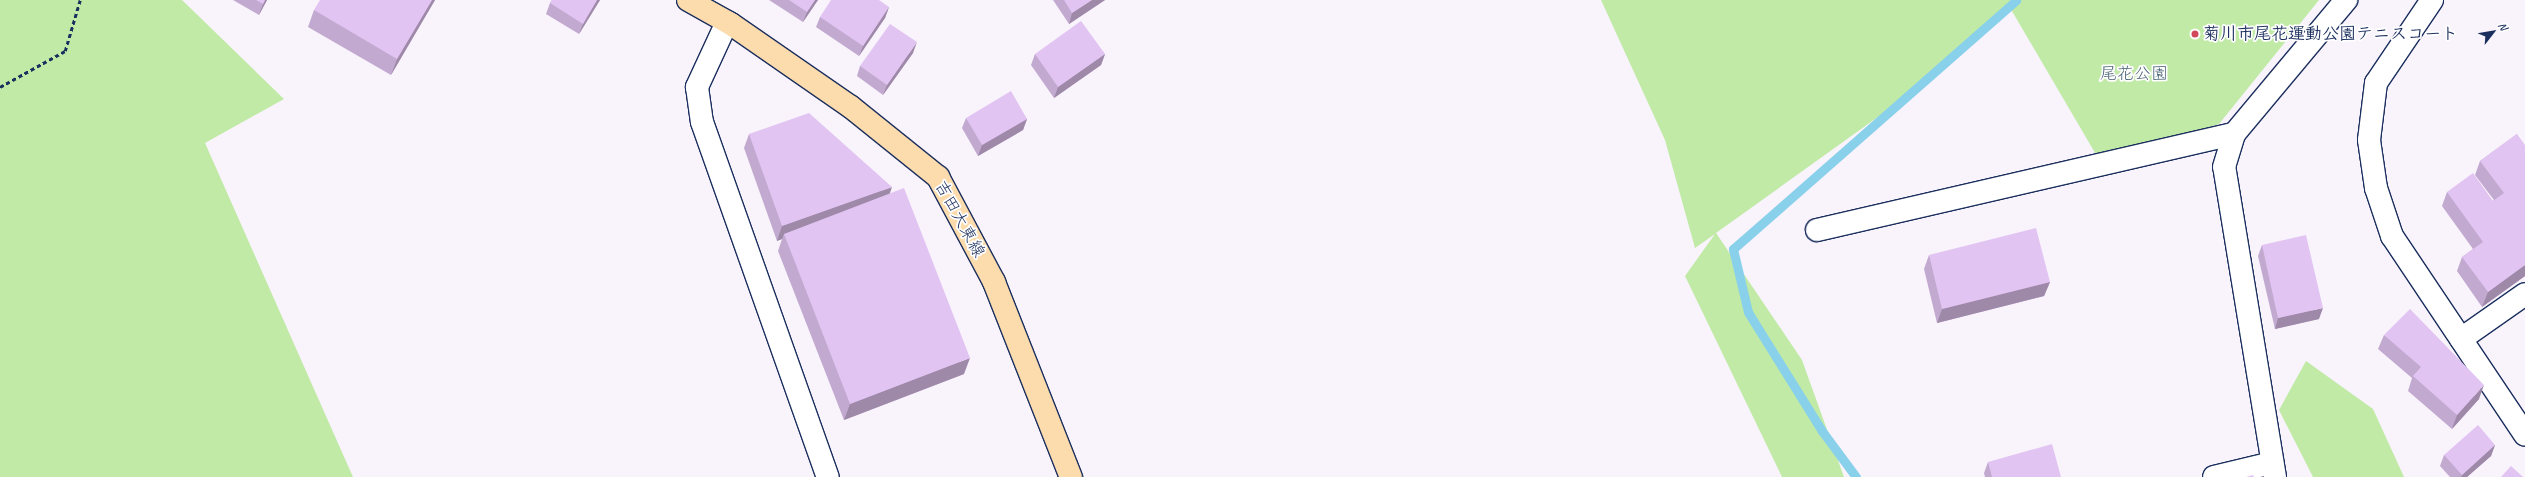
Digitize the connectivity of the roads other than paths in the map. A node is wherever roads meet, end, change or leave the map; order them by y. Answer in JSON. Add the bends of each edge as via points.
{"nodes":[{"id":1,"x":688,"y":0,"type":"edge"},
{"id":2,"x":2346,"y":0,"type":"edge"},
{"id":3,"x":2432,"y":0,"type":"edge"},
{"id":4,"x":727,"y":22,"type":"junction"},
{"id":5,"x":2234,"y":134,"type":"junction"},
{"id":6,"x":1817,"y":230,"type":"dead end"},
{"id":7,"x":2525,"y":294,"type":"edge"},
{"id":8,"x":2461,"y":339,"type":"junction"},
{"id":9,"x":2525,"y":435,"type":"edge"},
{"id":10,"x":2274,"y":470,"type":"edge"},
{"id":11,"x":828,"y":477,"type":"edge"},
{"id":12,"x":1071,"y":477,"type":"edge"},
{"id":13,"x":2214,"y":477,"type":"edge"}],
"edges":[{"from":1,"to":4,"type":"main road","name":"吉田大東線"},
{"from":2,"to":5,"type":"street"},
{"from":3,"to":8,"type":"street","via":[[2376,83],[2369,140],[2376,188],[2392,236]]},
{"from":4,"to":11,"type":"street","via":[[697,87],[702,122]]},
{"from":4,"to":12,"type":"main road","name":"吉田大東線","via":[[851,107],[938,177],[994,282]]},
{"from":5,"to":6,"type":"street"},
{"from":5,"to":10,"type":"street","via":[[2224,167]]},
{"from":7,"to":8,"type":"street"},
{"from":8,"to":9,"type":"street"},
{"from":10,"to":13,"type":"street"}]}
